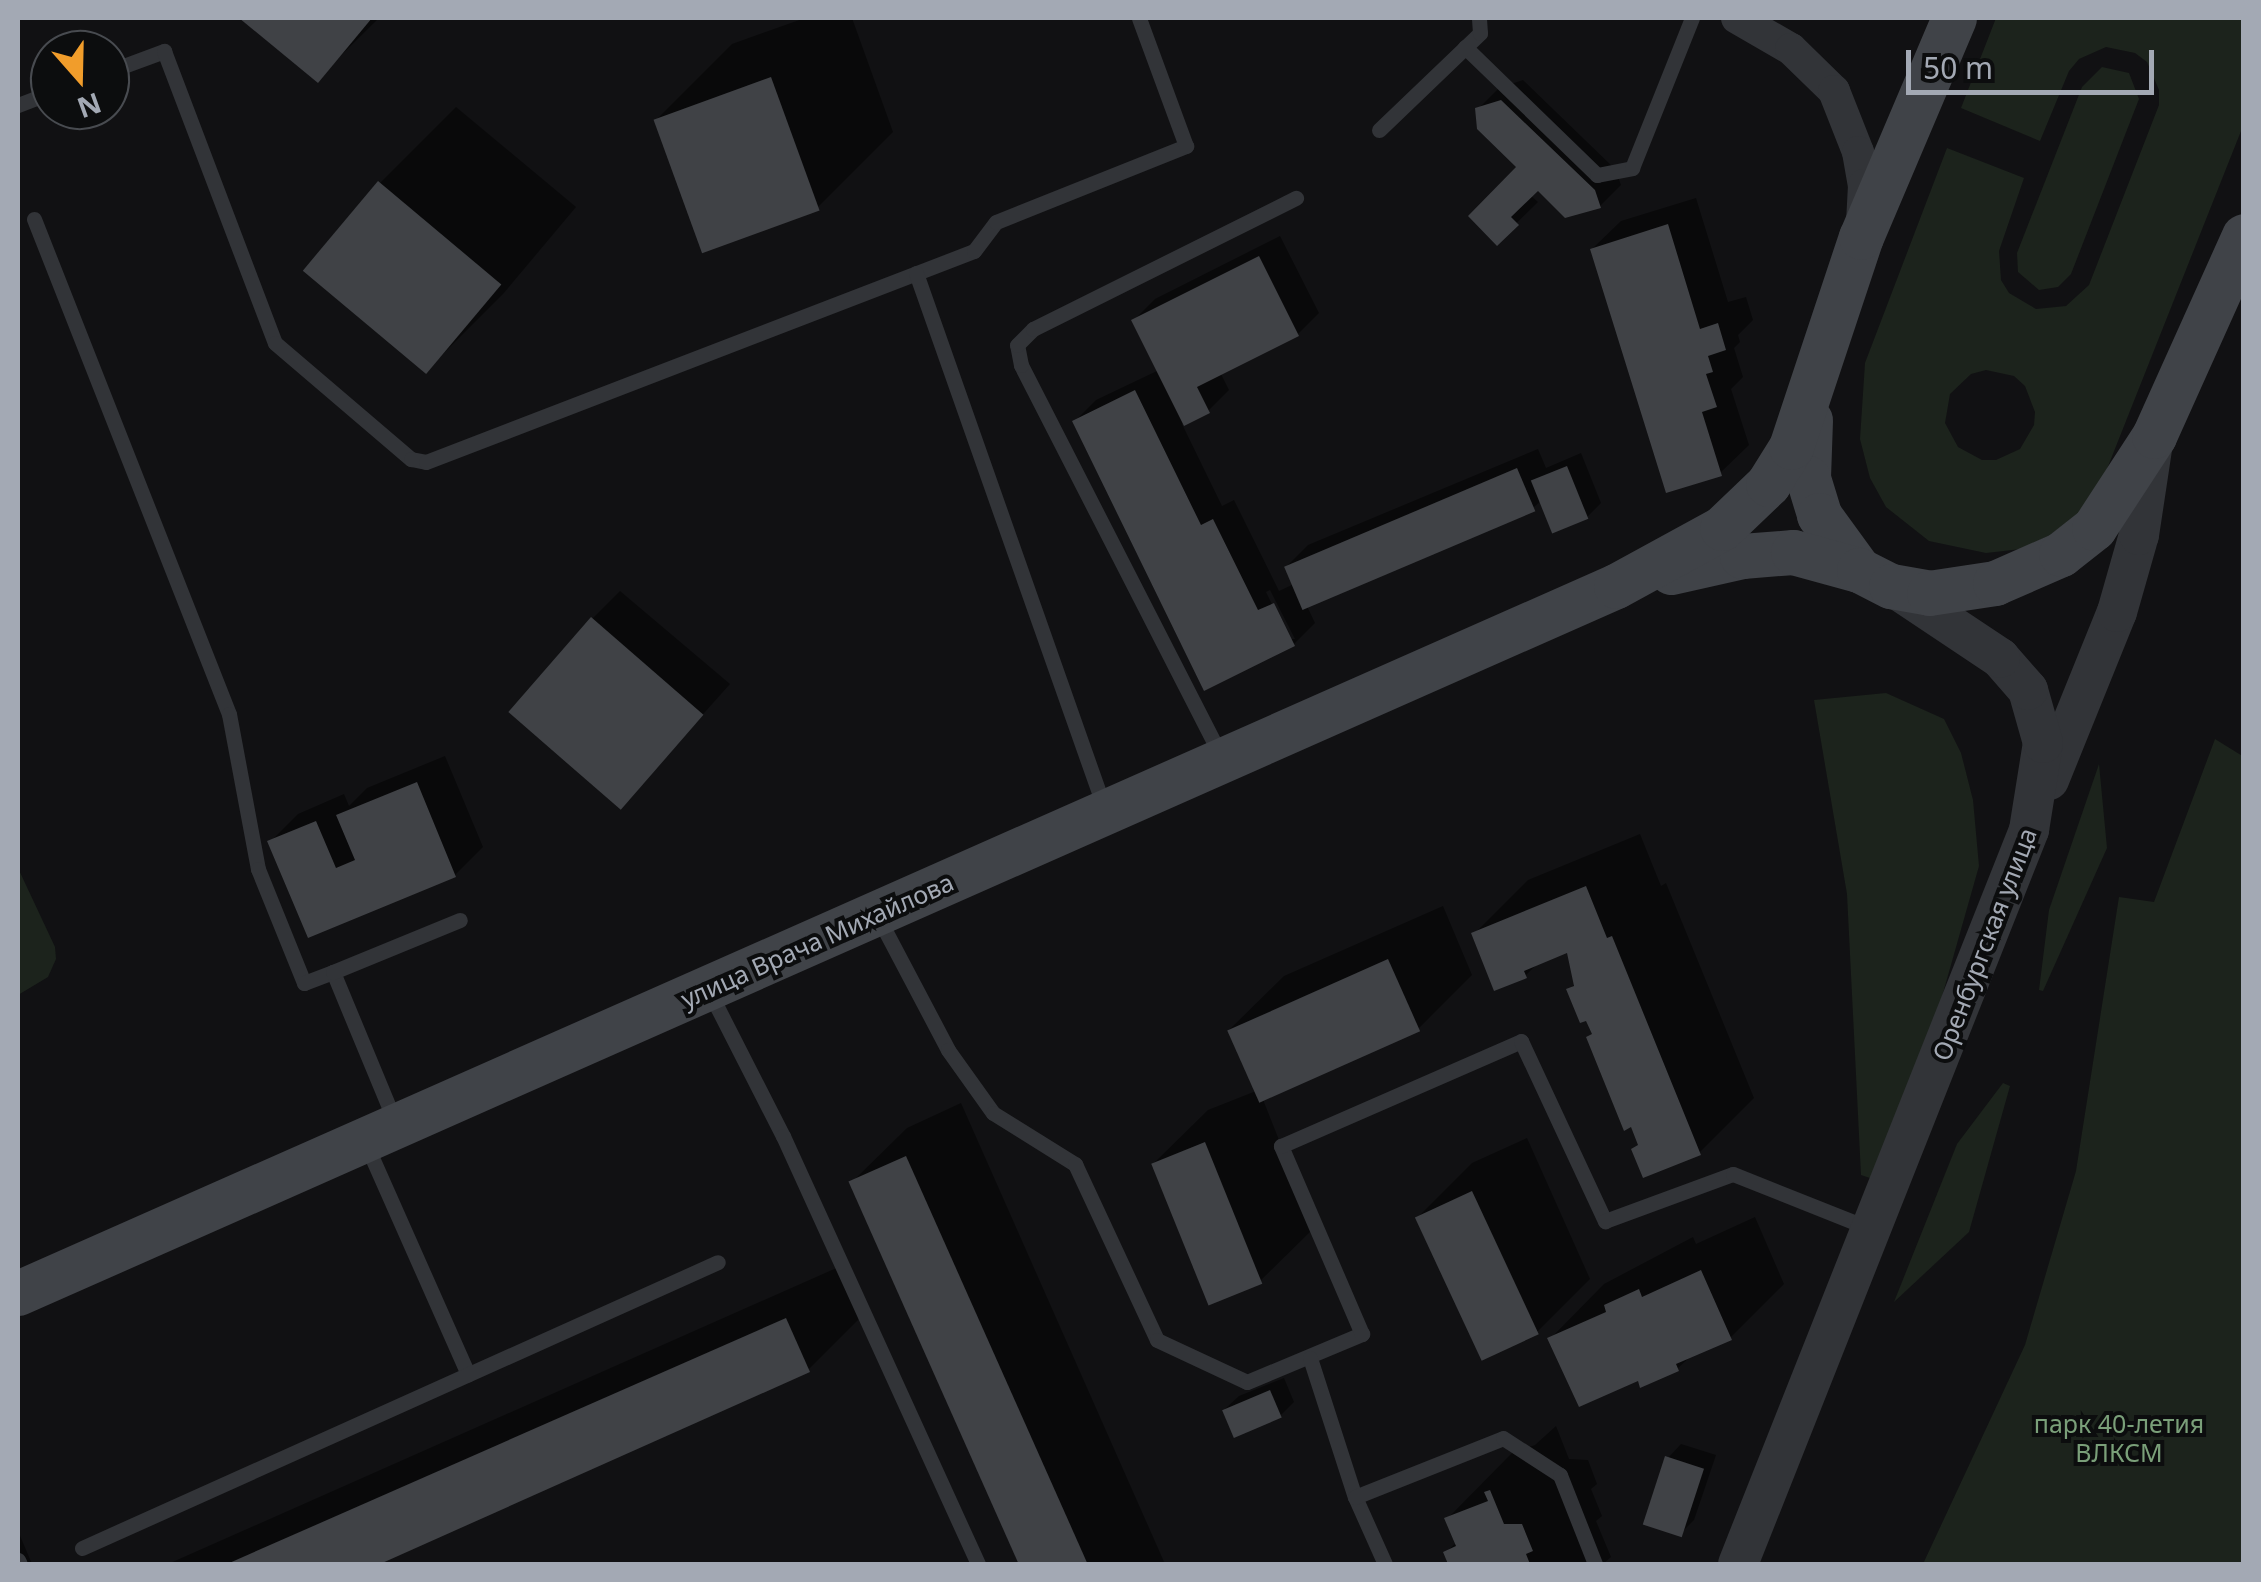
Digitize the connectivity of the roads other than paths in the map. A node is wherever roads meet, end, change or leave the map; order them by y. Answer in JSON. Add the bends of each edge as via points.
{"nodes":[{"id":1,"x":1139,"y":18,"type":"edge"},
{"id":2,"x":1478,"y":18,"type":"edge"},
{"id":3,"x":1692,"y":18,"type":"edge"},
{"id":4,"x":1738,"y":18,"type":"edge"},
{"id":5,"x":1954,"y":18,"type":"edge"},
{"id":6,"x":1465,"y":47,"type":"junction"},
{"id":7,"x":130,"y":64,"type":"edge"},
{"id":8,"x":1379,"y":130,"type":"dead end"},
{"id":9,"x":1296,"y":198,"type":"dead end"},
{"id":10,"x":34,"y":220,"type":"dead end"},
{"id":11,"x":2244,"y":236,"type":"edge"},
{"id":12,"x":1861,"y":238,"type":"junction"},
{"id":13,"x":916,"y":273,"type":"junction"},
{"id":14,"x":1816,"y":369,"type":"junction"},
{"id":15,"x":2154,"y":436,"type":"junction"},
{"id":16,"x":1875,"y":578,"type":"junction"},
{"id":17,"x":1616,"y":586,"type":"junction"},
{"id":18,"x":1223,"y":760,"type":"junction"},
{"id":19,"x":1106,"y":812,"type":"junction"},
{"id":20,"x":2029,"y":830,"type":"junction"},
{"id":21,"x":876,"y":913,"type":"junction"},
{"id":22,"x":460,"y":920,"type":"dead end"},
{"id":23,"x":333,"y":972,"type":"junction"},
{"id":24,"x":708,"y":988,"type":"junction"},
{"id":25,"x":380,"y":1133,"type":"junction"},
{"id":26,"x":1873,"y":1229,"type":"junction"},
{"id":27,"x":718,"y":1262,"type":"dead end"},
{"id":28,"x":18,"y":1294,"type":"edge"},
{"id":29,"x":1310,"y":1358,"type":"junction"},
{"id":30,"x":468,"y":1374,"type":"junction"},
{"id":31,"x":1356,"y":1496,"type":"junction"},
{"id":32,"x":82,"y":1548,"type":"dead end"},
{"id":33,"x":978,"y":1564,"type":"edge"},
{"id":34,"x":1385,"y":1564,"type":"edge"},
{"id":35,"x":1595,"y":1564,"type":"edge"},
{"id":36,"x":1738,"y":1564,"type":"edge"}],
"edges":[{"from":1,"to":13,"type":"lane","via":[[1186,146],[996,222],[974,251]]},
{"from":2,"to":6,"type":"lane","via":[[1480,33]]},
{"from":3,"to":6,"type":"lane","via":[[1632,168],[1596,175]]},
{"from":4,"to":12,"type":"street","via":[[1790,49],[1834,92],[1858,152]]},
{"from":5,"to":12,"type":"main road"},
{"from":6,"to":8,"type":"lane"},
{"from":7,"to":13,"type":"lane","via":[[164,51],[276,343],[411,459],[426,462]]},
{"from":9,"to":18,"type":"lane","via":[[1033,329],[1017,345],[1021,366]]},
{"from":10,"to":23,"type":"lane","via":[[229,714],[258,870],[304,984]]},
{"from":11,"to":15,"type":"main road"},
{"from":12,"to":14,"type":"main road"},
{"from":13,"to":19,"type":"lane"},
{"from":14,"to":16,"type":"main road","via":[[1808,478],[1818,515]]},
{"from":14,"to":17,"type":"main road","via":[[1792,448],[1768,484],[1722,528]]},
{"from":15,"to":16,"type":"main road","via":[[2094,528],[2025,573],[1928,593]]},
{"from":15,"to":20,"type":"street","via":[[2139,536],[2117,612]]},
{"from":16,"to":17,"type":"main road","name":"Оренбургская улица","via":[[1793,552],[1742,556]]},
{"from":16,"to":20,"type":"street","name":"Оренбургская улица","via":[[2000,658],[2028,690],[2042,744]]},
{"from":17,"to":18,"type":"main road","name":"улица Врача Михайлова"},
{"from":18,"to":19,"type":"main road","name":"улица Врача Михайлова"},
{"from":19,"to":21,"type":"main road","name":"улица Врача Михайлова"},
{"from":20,"to":26,"type":"street","name":"Оренбургская улица"},
{"from":21,"to":24,"type":"main road","name":"улица Врача Михайлова"},
{"from":21,"to":29,"type":"lane","via":[[948,1050],[993,1113],[1076,1164],[1157,1340],[1247,1382]]},
{"from":22,"to":23,"type":"lane"},
{"from":23,"to":25,"type":"lane"},
{"from":24,"to":25,"type":"main road","name":"улица Врача Михайлова"},
{"from":24,"to":33,"type":"lane","via":[[783,1136]]},
{"from":25,"to":28,"type":"main road","name":"улица Врача Михайлова"},
{"from":25,"to":30,"type":"lane"},
{"from":26,"to":29,"type":"lane","via":[[1733,1174],[1605,1221],[1521,1041],[1280,1146],[1362,1334]]},
{"from":26,"to":36,"type":"street","name":"Оренбургская улица"},
{"from":27,"to":30,"type":"lane"},
{"from":29,"to":31,"type":"lane"},
{"from":30,"to":32,"type":"lane"},
{"from":31,"to":34,"type":"lane"},
{"from":31,"to":35,"type":"lane","via":[[1502,1438],[1560,1476]]}]}
